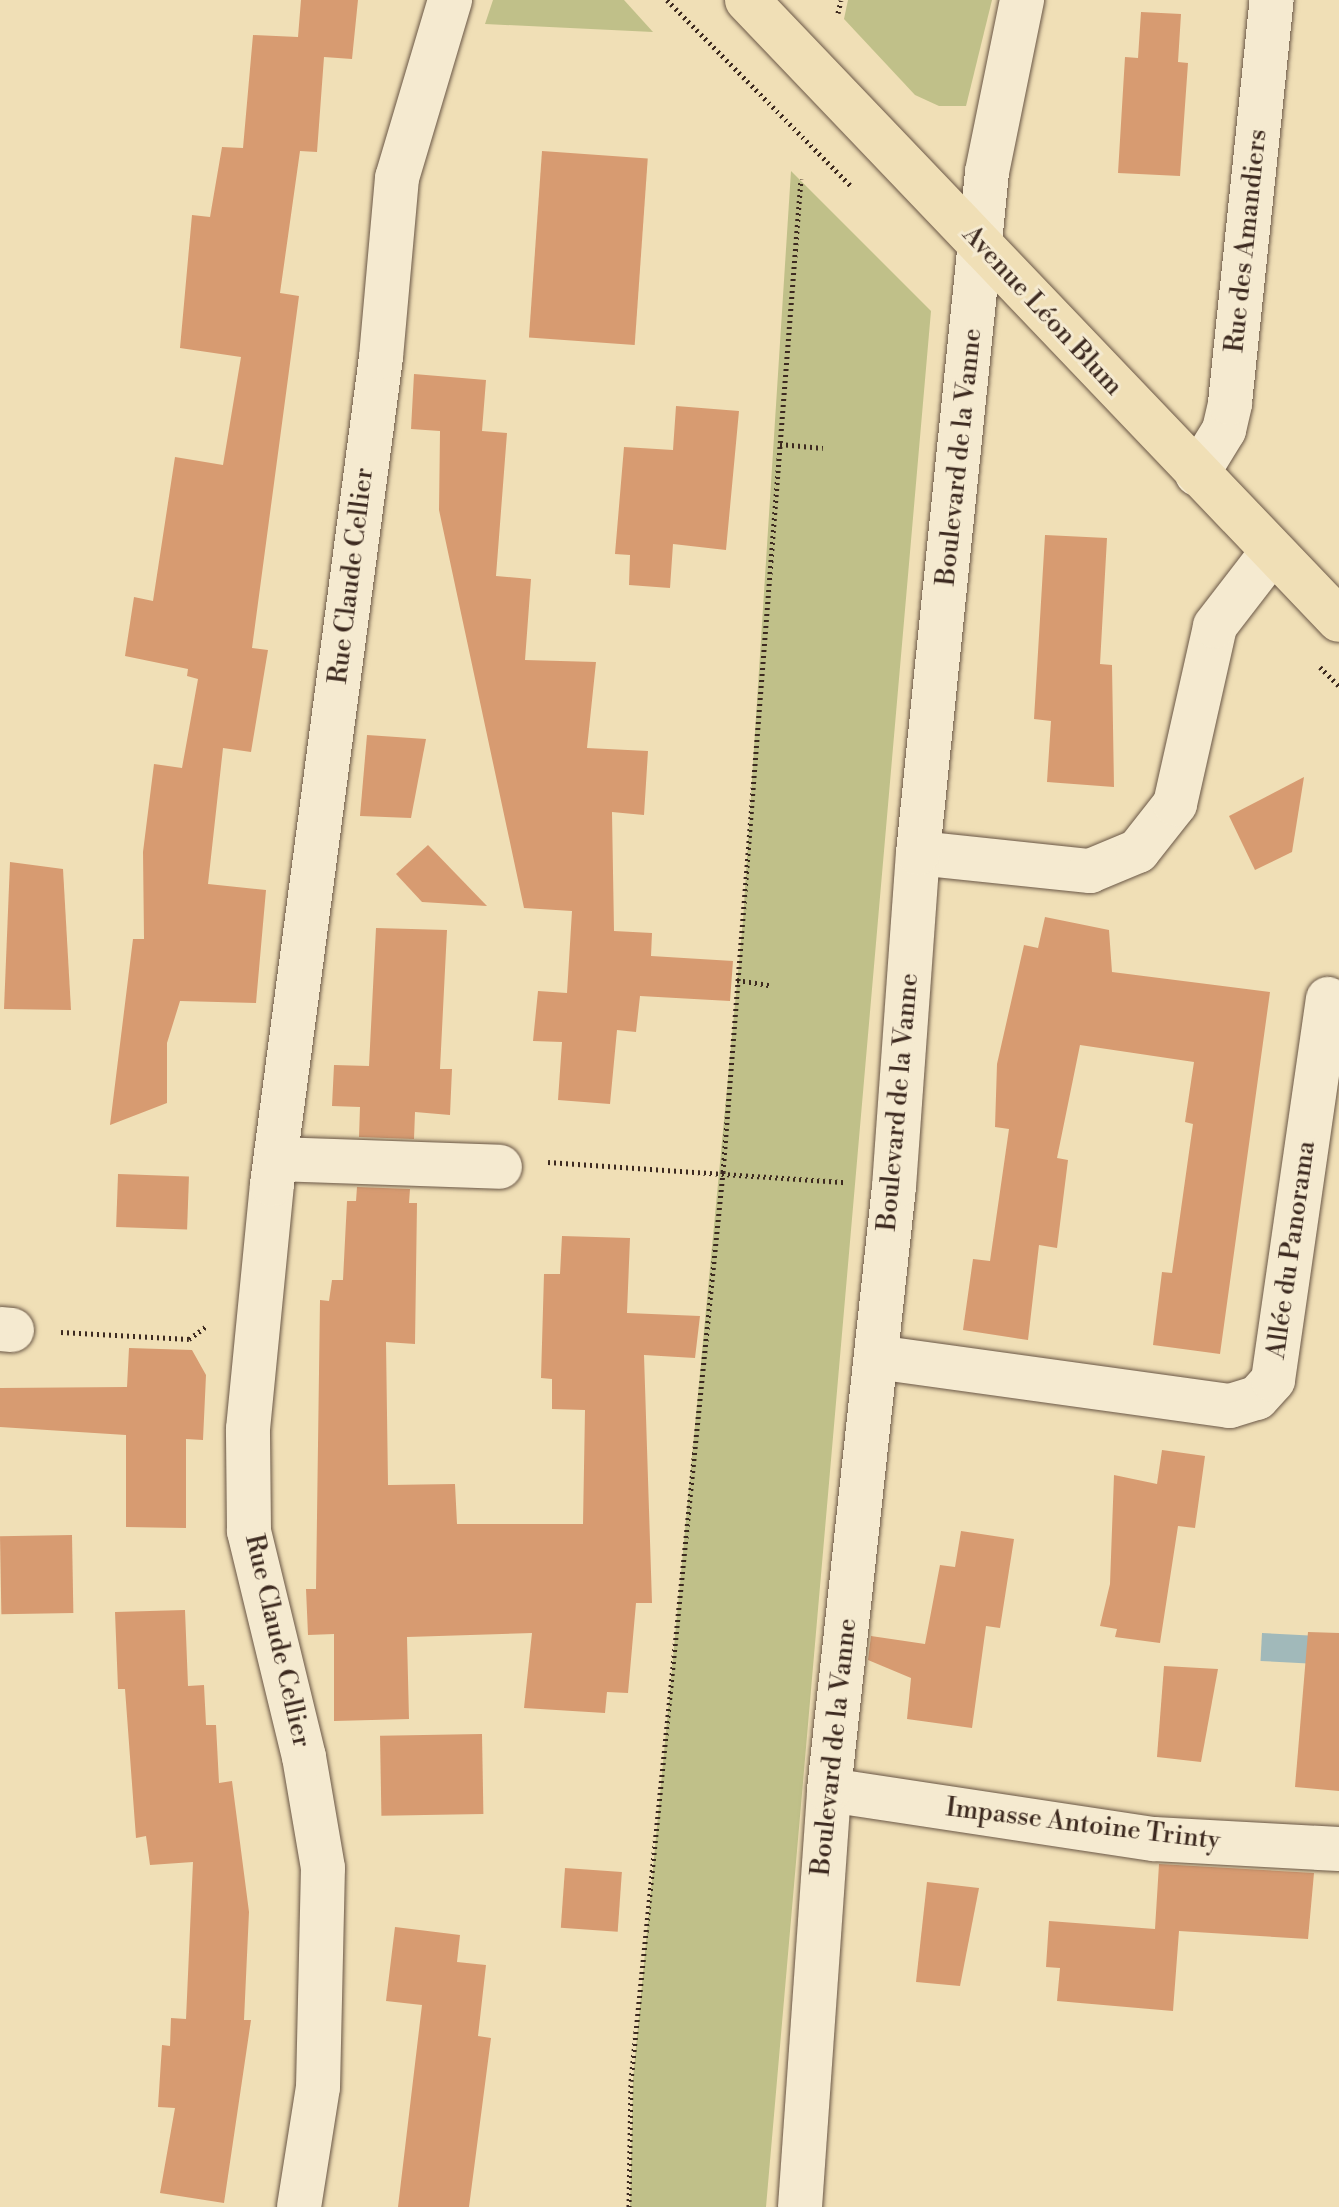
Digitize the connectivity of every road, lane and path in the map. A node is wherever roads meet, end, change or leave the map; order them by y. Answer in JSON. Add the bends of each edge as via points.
{"nodes":[{"id":1,"x":450,"y":0,"type":"edge"},
{"id":2,"x":747,"y":0,"type":"edge"},
{"id":3,"x":841,"y":0,"type":"edge"},
{"id":4,"x":1022,"y":0,"type":"edge"},
{"id":5,"x":1272,"y":0,"type":"edge"},
{"id":6,"x":838,"y":13,"type":"dead end"},
{"id":7,"x":801,"y":179,"type":"dead end"},
{"id":8,"x":979,"y":245,"type":"junction"},
{"id":9,"x":780,"y":444,"type":"junction"},
{"id":10,"x":823,"y":448,"type":"dead end"},
{"id":11,"x":1197,"y":474,"type":"junction"},
{"id":12,"x":1272,"y":552,"type":"junction"},
{"id":13,"x":1339,"y":620,"type":"edge"},
{"id":14,"x":918,"y":853,"type":"junction"},
{"id":15,"x":737,"y":980,"type":"junction"},
{"id":16,"x":770,"y":985,"type":"dead end"},
{"id":17,"x":1328,"y":999,"type":"dead end"},
{"id":18,"x":276,"y":1159,"type":"junction"},
{"id":19,"x":500,"y":1167,"type":"joint"},
{"id":20,"x":723,"y":1172,"type":"junction"},
{"id":21,"x":894,"y":1187,"type":"junction"},
{"id":22,"x":6,"y":1329,"type":"edge"},
{"id":23,"x":193,"y":1344,"type":"dead end"},
{"id":24,"x":876,"y":1357,"type":"junction"},
{"id":25,"x":829,"y":1790,"type":"junction"},
{"id":26,"x":1339,"y":1849,"type":"edge"},
{"id":27,"x":299,"y":2207,"type":"edge"},
{"id":28,"x":629,"y":2207,"type":"edge"},
{"id":29,"x":800,"y":2207,"type":"edge"}],
"edges":[{"from":1,"to":18,"type":"street","name":"Rue Claude Cellier","via":[[412,110],[395,189],[375,404]]},
{"from":2,"to":8,"type":"main road","name":"Avenue Léon Blum"},
{"from":3,"to":6,"type":"path"},
{"from":4,"to":8,"type":"street","name":"Boulevard de la Vanne"},
{"from":5,"to":11,"type":"street","name":"Rue des Amandiers","via":[[1230,403],[1224,430]]},
{"from":7,"to":9,"type":"path"},
{"from":8,"to":11,"type":"main road","name":"Avenue Léon Blum"},
{"from":8,"to":14,"type":"street","name":"Boulevard de la Vanne"},
{"from":9,"to":10,"type":"path"},
{"from":9,"to":15,"type":"path"},
{"from":11,"to":12,"type":"main road","name":"Avenue Léon Blum"},
{"from":12,"to":13,"type":"main road","name":"Avenue Léon Blum"},
{"from":12,"to":14,"type":"street","via":[[1215,626],[1175,804],[1138,851],[1090,871]]},
{"from":14,"to":21,"type":"street","name":"Boulevard de la Vanne"},
{"from":15,"to":16,"type":"path"},
{"from":15,"to":20,"type":"path"},
{"from":17,"to":24,"type":"street","name":"Allée du Panorama","via":[[1273,1380],[1257,1398],[1230,1406]]},
{"from":18,"to":19,"type":"street"},
{"from":18,"to":27,"type":"street","name":"Rue Claude Cellier","via":[[248,1429],[249,1531],[304,1757],[323,1868],[322,2026]]},
{"from":19,"to":20,"type":"path","via":[[526,1161]]},
{"from":20,"to":21,"type":"path"},
{"from":20,"to":28,"type":"path","via":[[641,1966]]},
{"from":21,"to":24,"type":"street","name":"Boulevard de la Vanne"},
{"from":22,"to":23,"type":"path"},
{"from":24,"to":25,"type":"street","name":"Boulevard de la Vanne"},
{"from":25,"to":26,"type":"street","name":"Impasse Antoine Trinty","via":[[1154,1839]]},
{"from":25,"to":29,"type":"street","name":"Boulevard de la Vanne"}]}
